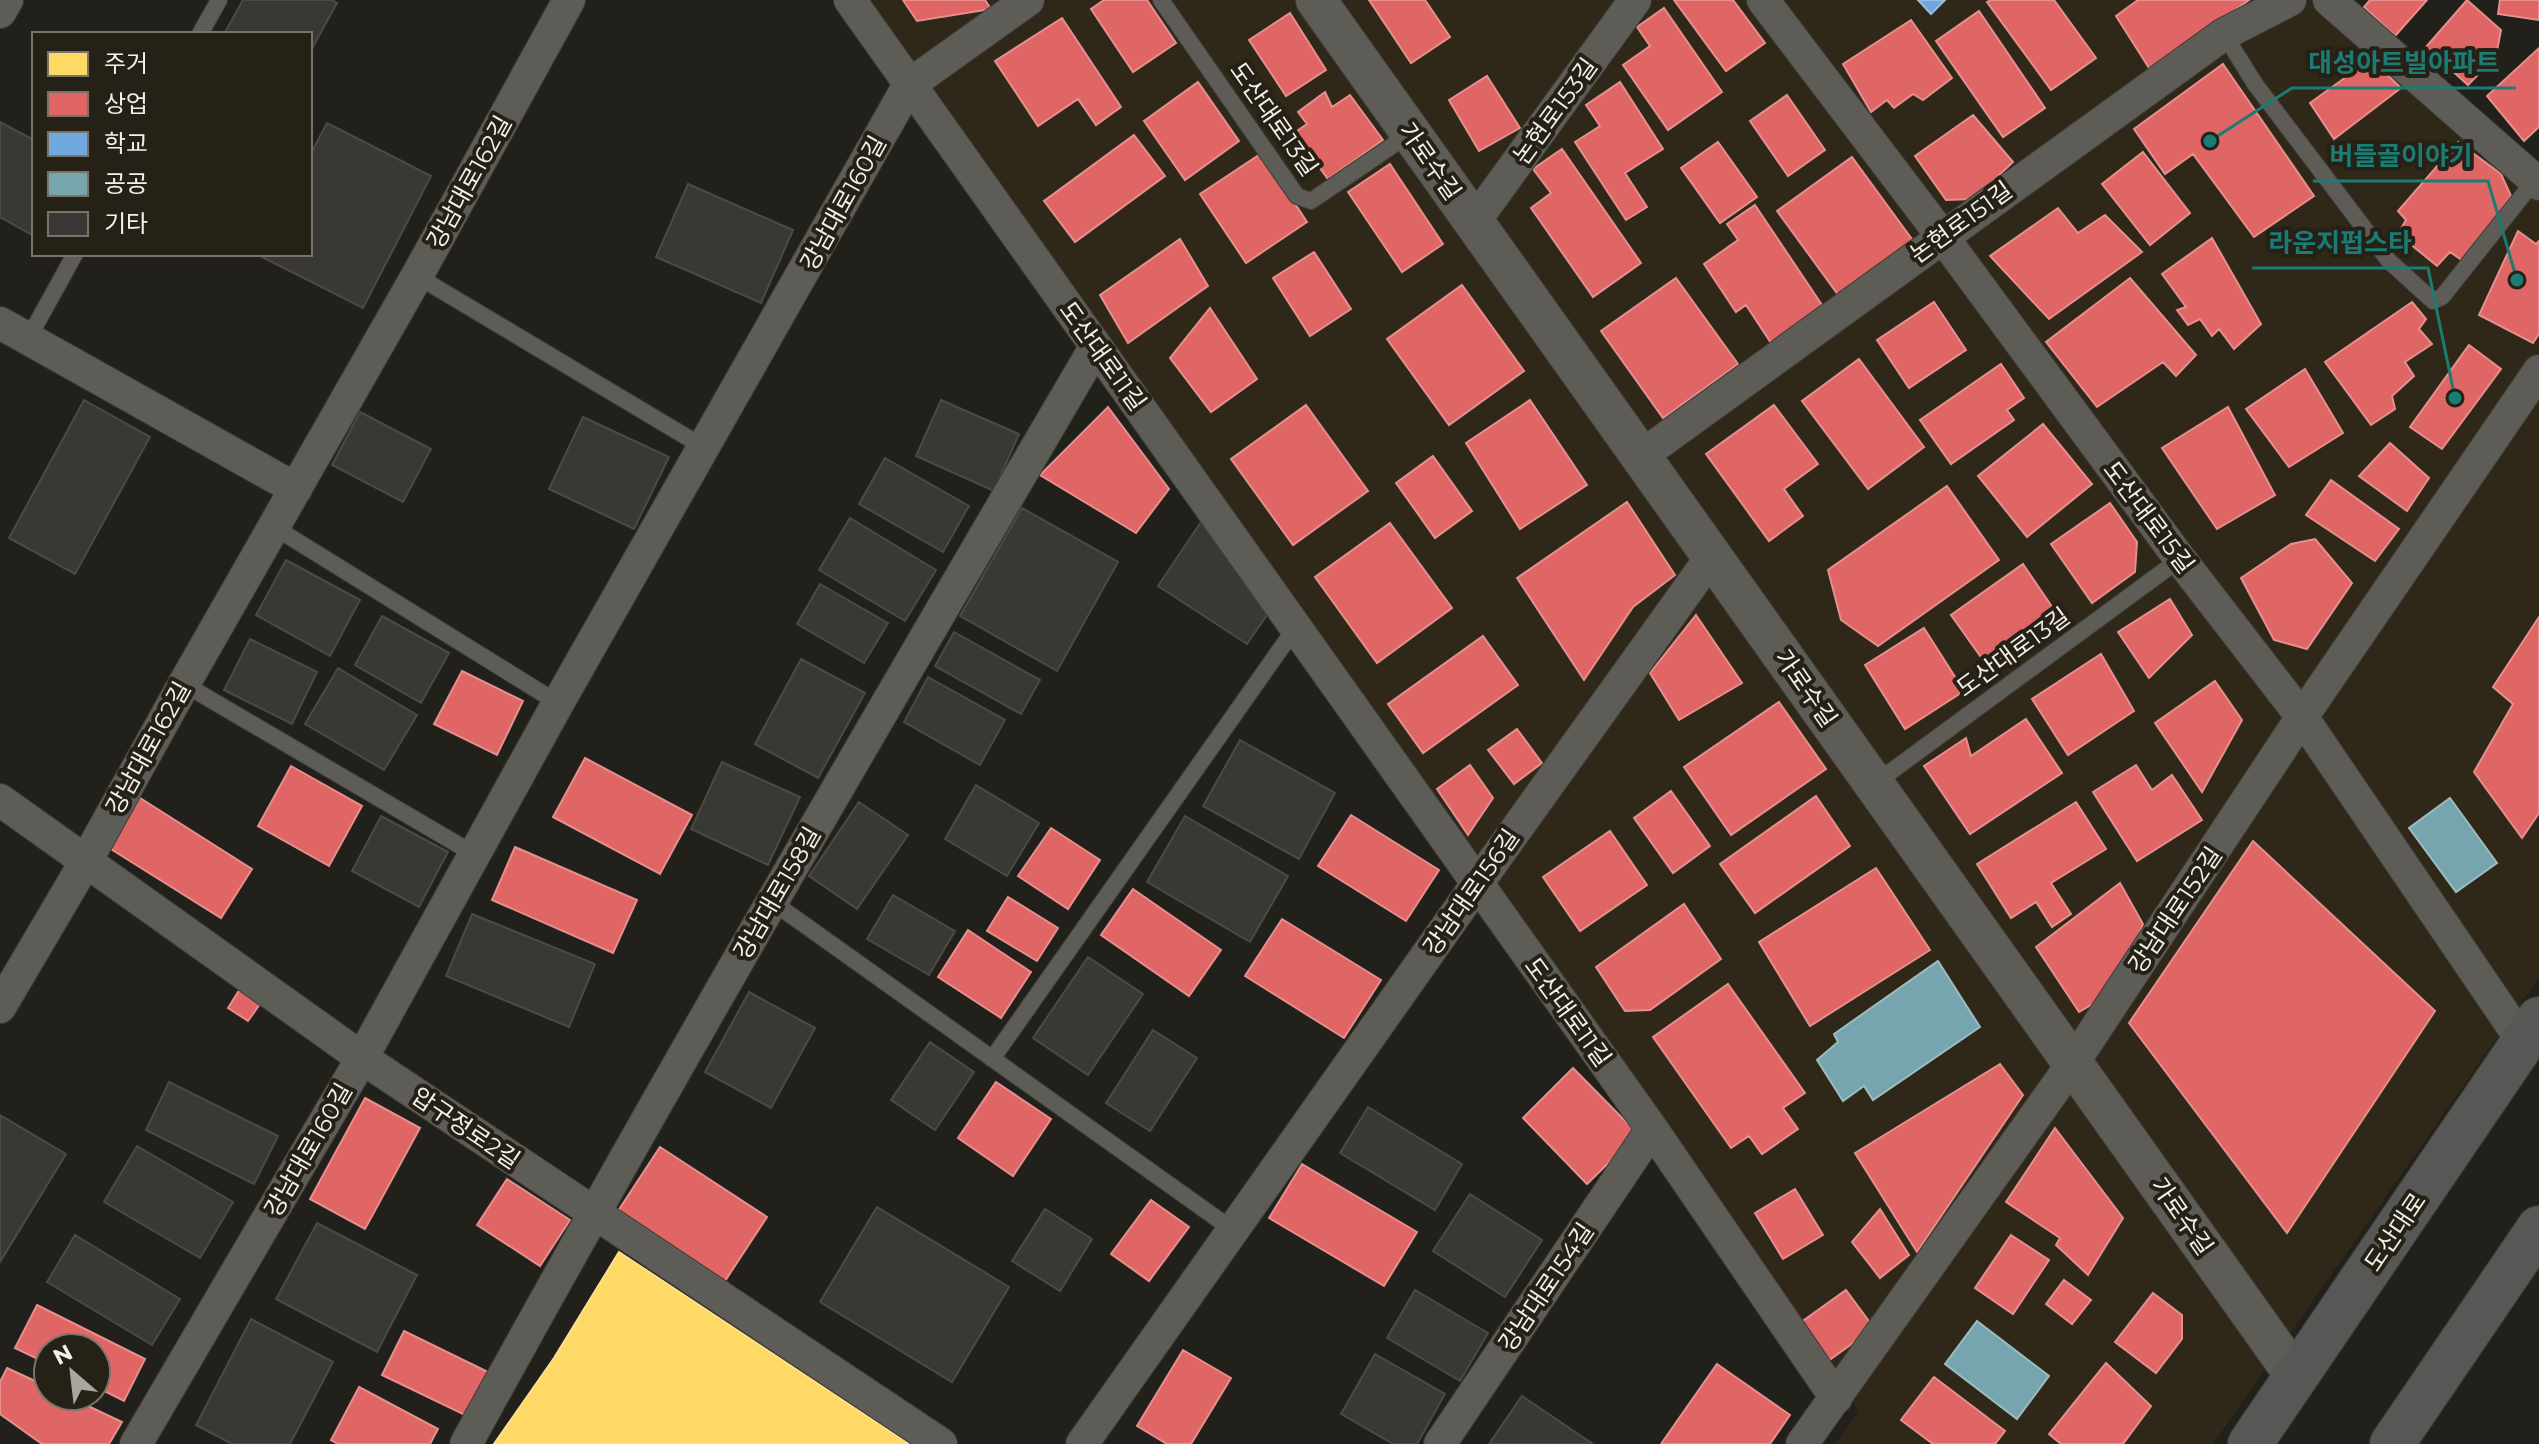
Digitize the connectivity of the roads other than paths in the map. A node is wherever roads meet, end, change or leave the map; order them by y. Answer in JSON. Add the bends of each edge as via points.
{"nodes":[{"id":1,"x":7,"y":0,"type":"edge"},
{"id":2,"x":219,"y":0,"type":"edge"},
{"id":3,"x":569,"y":0,"type":"edge"},
{"id":4,"x":850,"y":0,"type":"edge"},
{"id":5,"x":1028,"y":0,"type":"edge"},
{"id":6,"x":1161,"y":0,"type":"edge"},
{"id":7,"x":1316,"y":0,"type":"edge"},
{"id":8,"x":1635,"y":0,"type":"edge"},
{"id":9,"x":1763,"y":0,"type":"edge"},
{"id":10,"x":2290,"y":0,"type":"edge"},
{"id":11,"x":2329,"y":0,"type":"edge"},
{"id":12,"x":0,"y":12,"type":"edge"},
{"id":13,"x":201,"y":32,"type":"edge"},
{"id":14,"x":2224,"y":34,"type":"junction"},
{"id":15,"x":909,"y":85,"type":"junction"},
{"id":16,"x":1411,"y":133,"type":"junction"},
{"id":17,"x":2537,"y":182,"type":"edge"},
{"id":18,"x":1474,"y":222,"type":"junction"},
{"id":19,"x":1942,"y":236,"type":"junction"},
{"id":20,"x":73,"y":256,"type":"edge"},
{"id":21,"x":417,"y":276,"type":"junction"},
{"id":22,"x":14,"y":331,"type":"edge"},
{"id":23,"x":1096,"y":346,"type":"junction"},
{"id":24,"x":2539,"y":371,"type":"edge"},
{"id":25,"x":705,"y":448,"type":"junction"},
{"id":26,"x":1641,"y":456,"type":"junction"},
{"id":27,"x":296,"y":489,"type":"junction"},
{"id":28,"x":274,"y":527,"type":"junction"},
{"id":29,"x":1712,"y":556,"type":"junction"},
{"id":30,"x":2180,"y":559,"type":"junction"},
{"id":31,"x":1296,"y":627,"type":"junction"},
{"id":32,"x":184,"y":684,"type":"junction"},
{"id":33,"x":558,"y":703,"type":"junction"},
{"id":34,"x":2302,"y":717,"type":"junction"},
{"id":35,"x":1874,"y":784,"type":"junction"},
{"id":36,"x":0,"y":800,"type":"edge"},
{"id":37,"x":474,"y":854,"type":"junction"},
{"id":38,"x":86,"y":861,"type":"junction"},
{"id":39,"x":1477,"y":884,"type":"junction"},
{"id":40,"x":771,"y":901,"type":"junction"},
{"id":41,"x":0,"y":1007,"type":"edge"},
{"id":42,"x":2531,"y":1031,"type":"edge"},
{"id":43,"x":362,"y":1058,"type":"junction"},
{"id":44,"x":992,"y":1059,"type":"junction"},
{"id":45,"x":2073,"y":1063,"type":"junction"},
{"id":46,"x":1652,"y":1129,"type":"junction"},
{"id":47,"x":593,"y":1213,"type":"junction"},
{"id":48,"x":2539,"y":1228,"type":"edge"},
{"id":49,"x":1233,"y":1230,"type":"junction"},
{"id":50,"x":2296,"y":1377,"type":"junction"},
{"id":51,"x":1836,"y":1398,"type":"junction"},
{"id":52,"x":136,"y":1444,"type":"edge"},
{"id":53,"x":466,"y":1444,"type":"edge"},
{"id":54,"x":941,"y":1444,"type":"edge"},
{"id":55,"x":1082,"y":1444,"type":"edge"},
{"id":56,"x":1440,"y":1444,"type":"edge"},
{"id":57,"x":1802,"y":1444,"type":"edge"},
{"id":58,"x":2250,"y":1444,"type":"edge"},
{"id":59,"x":2392,"y":1444,"type":"edge"}],
"edges":[{"from":1,"to":12,"type":"street"},
{"from":2,"to":13,"type":"lane"},
{"from":3,"to":21,"type":"street","name":"강남대로162길"},
{"from":4,"to":15,"type":"street","name":"도산대로11길"},
{"from":5,"to":15,"type":"street","name":"강남대로160길"},
{"from":6,"to":16,"type":"lane","name":"도산대로13길","via":[[1297,196],[1311,201]]},
{"from":7,"to":16,"type":"street","name":"가로수길"},
{"from":8,"to":18,"type":"street","name":"논현로153길"},
{"from":9,"to":19,"type":"street","name":"도산대로15길"},
{"from":10,"to":14,"type":"street","name":"논현로151길"},
{"from":11,"to":17,"type":"street"},
{"from":14,"to":17,"type":"lane","via":[[2255,84],[2389,261],[2433,301],[2442,297]]},
{"from":14,"to":19,"type":"street","name":"논현로151길"},
{"from":15,"to":23,"type":"street","name":"도산대로11길"},
{"from":15,"to":25,"type":"street","name":"강남대로160길"},
{"from":16,"to":18,"type":"street","name":"가로수길"},
{"from":18,"to":26,"type":"street","name":"가로수길"},
{"from":19,"to":26,"type":"street","name":"논현로151길"},
{"from":19,"to":30,"type":"street","name":"도산대로15길"},
{"from":20,"to":22,"type":"lane"},
{"from":21,"to":25,"type":"lane"},
{"from":21,"to":27,"type":"street","name":"강남대로162길"},
{"from":22,"to":27,"type":"street"},
{"from":23,"to":31,"type":"street","name":"도산대로11길"},
{"from":23,"to":40,"type":"street","name":"강남대로158길"},
{"from":24,"to":34,"type":"street","name":"강남대로152길"},
{"from":25,"to":33,"type":"street","name":"강남대로160길"},
{"from":26,"to":29,"type":"street","name":"가로수길"},
{"from":27,"to":28,"type":"street","name":"강남대로162길"},
{"from":28,"to":32,"type":"street","name":"강남대로162길"},
{"from":28,"to":33,"type":"lane"},
{"from":29,"to":35,"type":"street","name":"가로수길"},
{"from":29,"to":39,"type":"street","name":"강남대로156길"},
{"from":30,"to":34,"type":"street","name":"도산대로15길"},
{"from":30,"to":35,"type":"lane","name":"도산대로13길"},
{"from":31,"to":39,"type":"street","name":"도산대로11길"},
{"from":31,"to":44,"type":"lane"},
{"from":32,"to":37,"type":"lane"},
{"from":32,"to":38,"type":"street","name":"강남대로162길"},
{"from":33,"to":37,"type":"street","name":"강남대로160길"},
{"from":34,"to":42,"type":"street","name":"도산대로15길"},
{"from":34,"to":45,"type":"street","name":"강남대로152길"},
{"from":35,"to":45,"type":"street","name":"가로수길"},
{"from":36,"to":38,"type":"street","name":"압구정로2길"},
{"from":37,"to":43,"type":"street","name":"강남대로160길"},
{"from":38,"to":41,"type":"street","name":"강남대로162길"},
{"from":38,"to":43,"type":"street","name":"압구정로2길"},
{"from":39,"to":46,"type":"street","name":"도산대로11길"},
{"from":39,"to":49,"type":"street","name":"강남대로156길"},
{"from":40,"to":44,"type":"lane"},
{"from":40,"to":47,"type":"street","name":"강남대로158길"},
{"from":42,"to":50,"type":"main road","name":"도산대로"},
{"from":43,"to":47,"type":"street","name":"압구정로2길"},
{"from":43,"to":52,"type":"street","name":"강남대로160길"},
{"from":44,"to":49,"type":"lane"},
{"from":45,"to":50,"type":"street","name":"가로수길"},
{"from":45,"to":51,"type":"street","name":"강남대로152길"},
{"from":46,"to":51,"type":"street","name":"도산대로11길"},
{"from":46,"to":56,"type":"street","name":"강남대로154길"},
{"from":47,"to":53,"type":"street","name":"강남대로158길"},
{"from":47,"to":54,"type":"street","name":"압구정로2길"},
{"from":48,"to":59,"type":"main road"},
{"from":49,"to":55,"type":"street","name":"강남대로156길"},
{"from":50,"to":58,"type":"main road","name":"도산대로"},
{"from":51,"to":57,"type":"street","name":"강남대로152길"}]}
